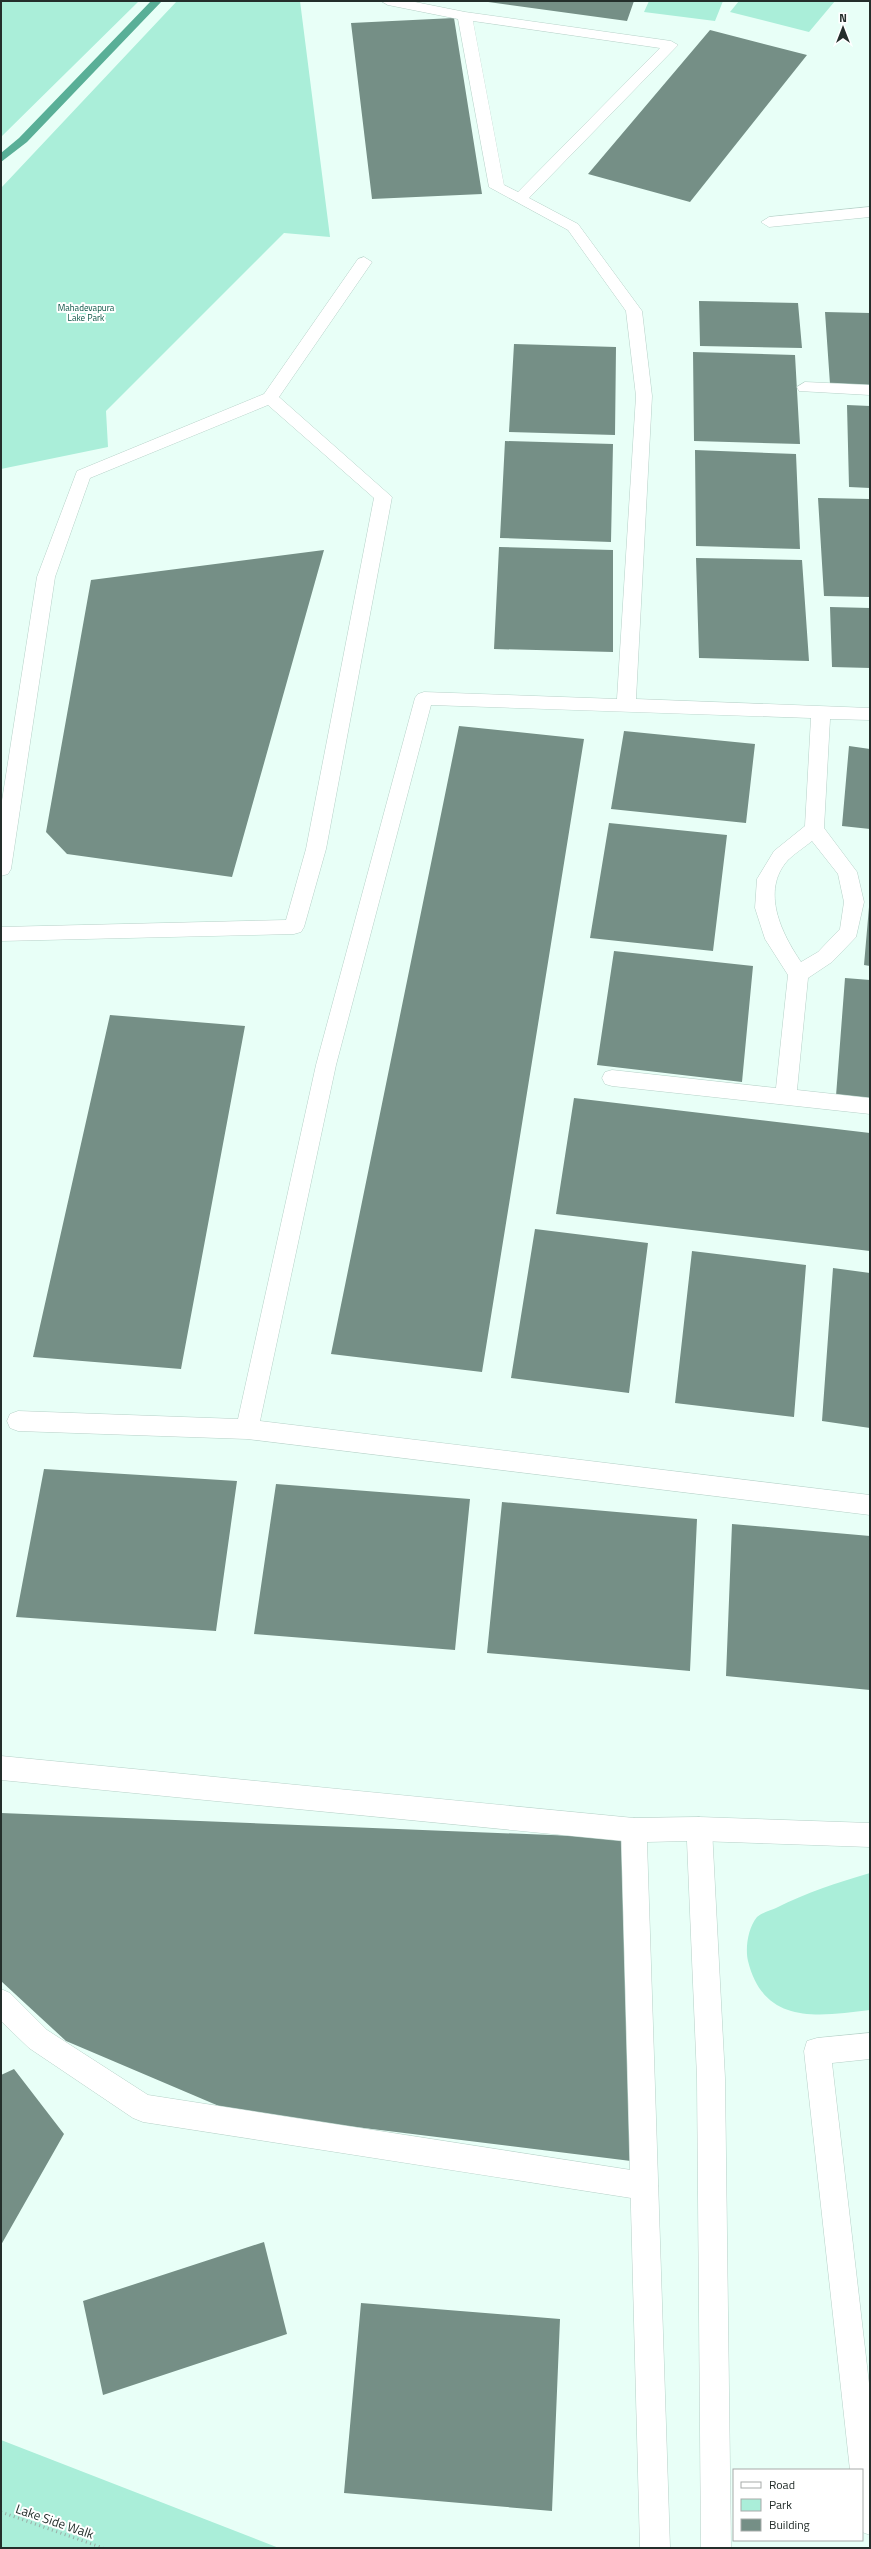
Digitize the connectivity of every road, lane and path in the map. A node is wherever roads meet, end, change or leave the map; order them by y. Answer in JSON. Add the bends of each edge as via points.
{"nodes":[{"id":1,"x":388,"y":1,"type":"edge"},
{"id":2,"x":465,"y":16,"type":"junction"},
{"id":3,"x":520,"y":199,"type":"junction"},
{"id":4,"x":870,"y":212,"type":"edge"},
{"id":5,"x":770,"y":222,"type":"dead end"},
{"id":6,"x":364,"y":262,"type":"dead end"},
{"id":7,"x":805,"y":387,"type":"dead end"},
{"id":8,"x":870,"y":390,"type":"edge"},
{"id":9,"x":270,"y":398,"type":"junction"},
{"id":10,"x":626,"y":706,"type":"junction"},
{"id":11,"x":821,"y":712,"type":"junction"},
{"id":12,"x":870,"y":714,"type":"edge"},
{"id":13,"x":814,"y":829,"type":"junction"},
{"id":14,"x":1,"y":869,"type":"edge"},
{"id":15,"x":1,"y":934,"type":"edge"},
{"id":16,"x":798,"y":974,"type":"junction"},
{"id":17,"x":612,"y":1078,"type":"dead end"},
{"id":18,"x":786,"y":1096,"type":"junction"},
{"id":19,"x":870,"y":1106,"type":"edge"},
{"id":20,"x":18,"y":1421,"type":"dead end"},
{"id":21,"x":247,"y":1429,"type":"junction"},
{"id":22,"x":870,"y":1505,"type":"edge"},
{"id":23,"x":1,"y":1768,"type":"edge"},
{"id":24,"x":700,"y":1829,"type":"junction"},
{"id":25,"x":634,"y":1830,"type":"junction"},
{"id":26,"x":870,"y":1835,"type":"edge"},
{"id":27,"x":1,"y":2002,"type":"edge"},
{"id":28,"x":870,"y":2046,"type":"edge"},
{"id":29,"x":644,"y":2186,"type":"junction"},
{"id":30,"x":1,"y":2512,"type":"edge"},
{"id":31,"x":870,"y":2520,"type":"edge"},
{"id":32,"x":103,"y":2548,"type":"edge"},
{"id":33,"x":655,"y":2548,"type":"edge"},
{"id":34,"x":716,"y":2548,"type":"edge"}],
"edges":[{"from":1,"to":2,"type":"street"},
{"from":2,"to":3,"type":"street","via":[[497,187]]},
{"from":2,"to":3,"type":"street","via":[[671,44]]},
{"from":3,"to":10,"type":"street","via":[[573,226],[634,311],[644,396]]},
{"from":4,"to":5,"type":"street"},
{"from":6,"to":9,"type":"street"},
{"from":7,"to":8,"type":"street"},
{"from":9,"to":14,"type":"street","via":[[83,475],[46,577]]},
{"from":9,"to":15,"type":"street","via":[[383,497],[316,849],[294,927]]},
{"from":10,"to":11,"type":"street"},
{"from":10,"to":21,"type":"street","via":[[424,698],[326,1065]]},
{"from":11,"to":12,"type":"street"},
{"from":11,"to":13,"type":"street"},
{"from":13,"to":16,"type":"street","via":[[781,856],[767,879],[765,908],[775,939]]},
{"from":13,"to":16,"type":"street","via":[[847,872],[854,902],[849,932],[825,957]]},
{"from":16,"to":18,"type":"street"},
{"from":17,"to":18,"type":"street"},
{"from":18,"to":19,"type":"street"},
{"from":20,"to":21,"type":"street"},
{"from":21,"to":22,"type":"street"},
{"from":23,"to":25,"type":"street"},
{"from":24,"to":25,"type":"street"},
{"from":24,"to":26,"type":"street"},
{"from":24,"to":34,"type":"street","via":[[711,2078]]},
{"from":25,"to":29,"type":"street"},
{"from":27,"to":29,"type":"street","via":[[38,2039],[143,2108]]},
{"from":28,"to":31,"type":"street","via":[[818,2051]]},
{"from":29,"to":33,"type":"street"},
{"from":30,"to":32,"type":"path","name":"Lake Side Walk"}]}
